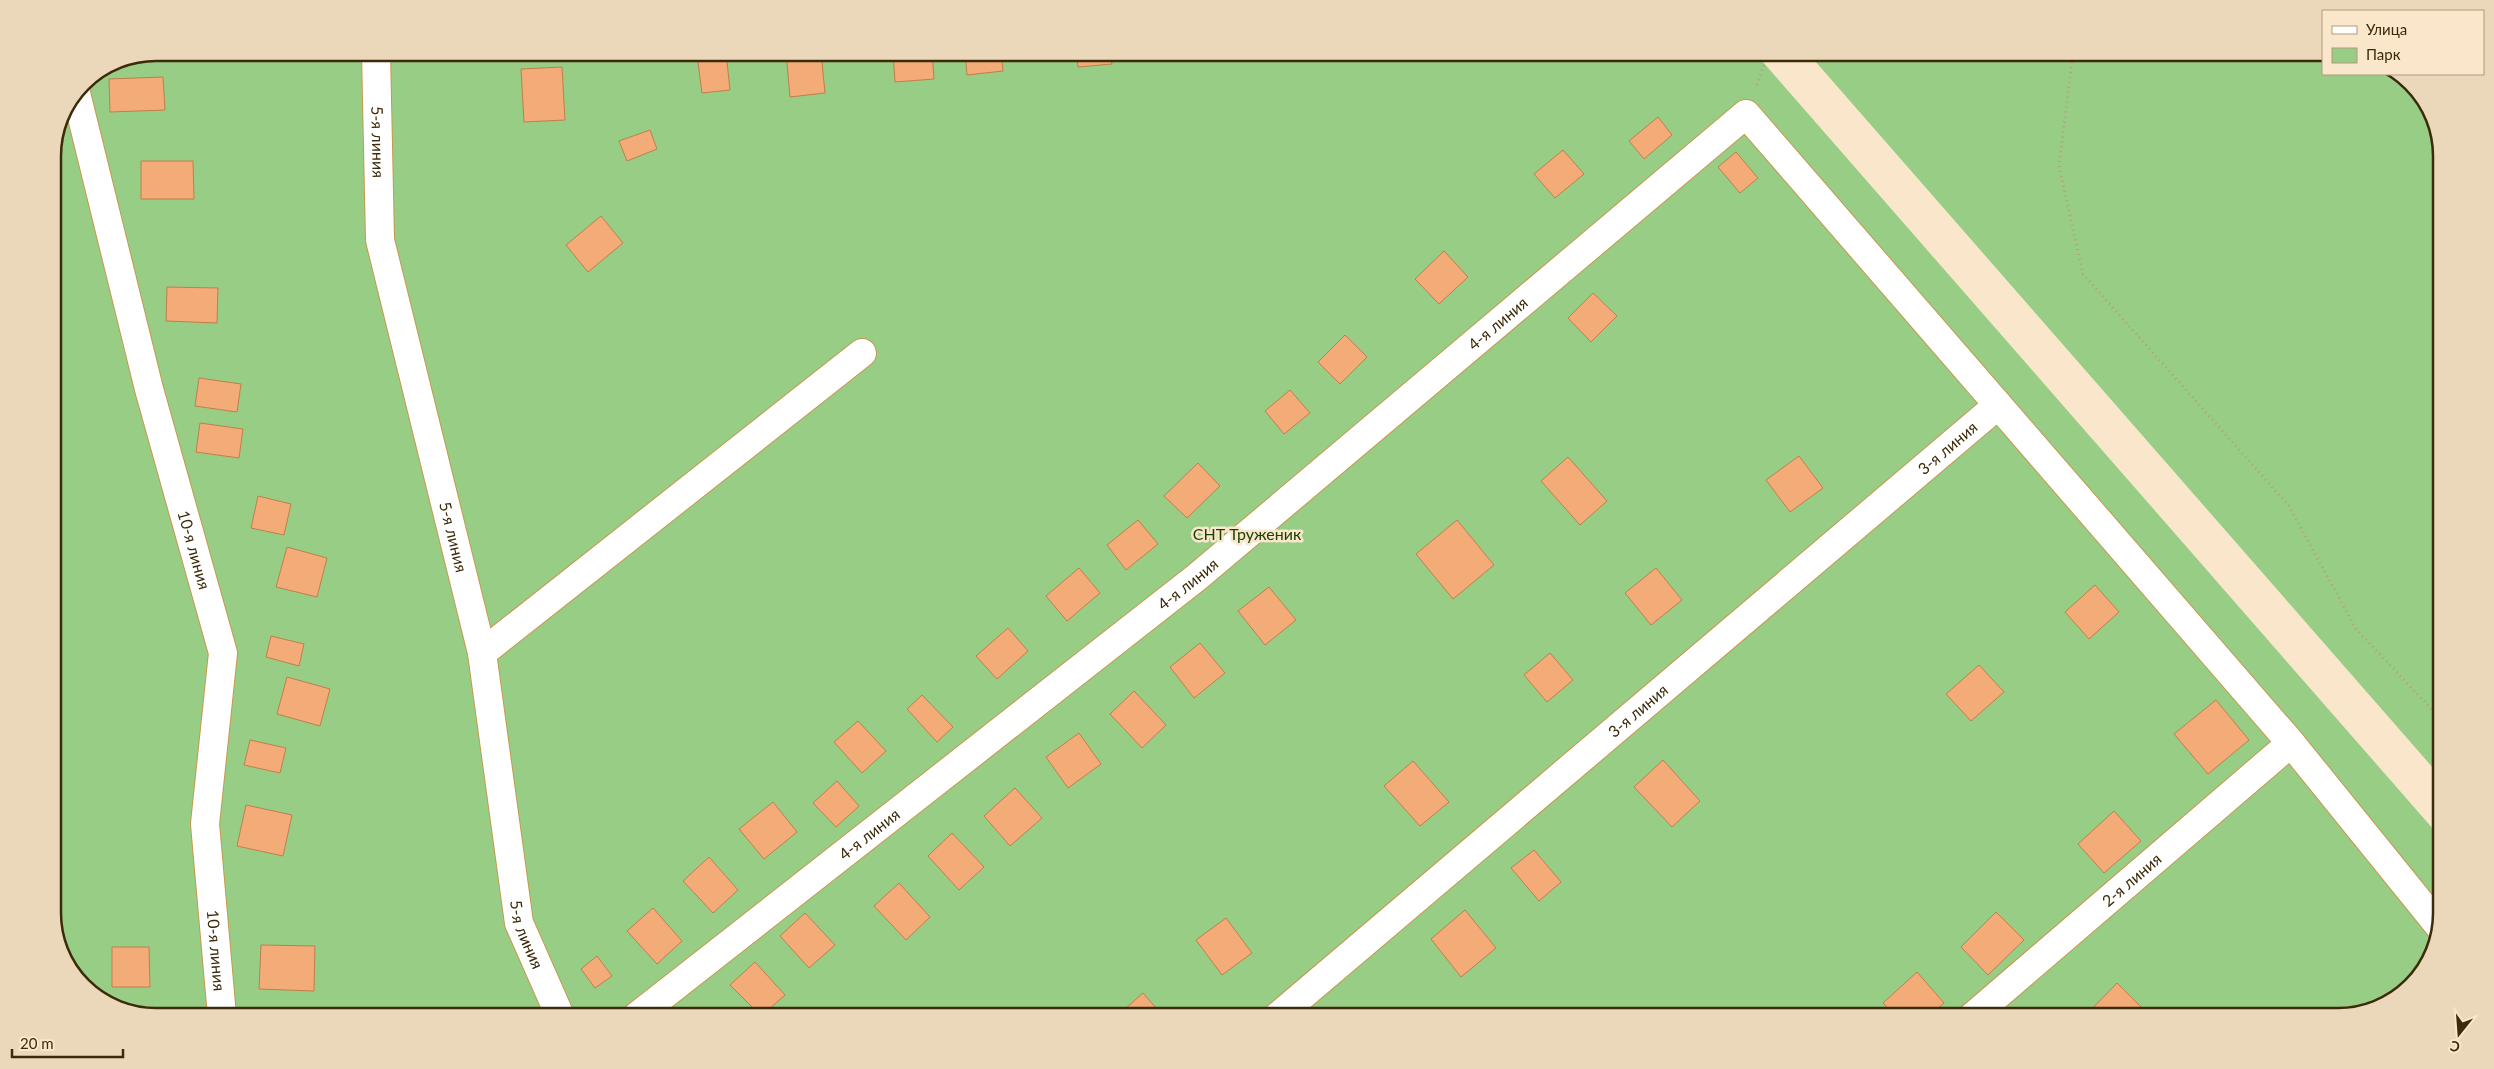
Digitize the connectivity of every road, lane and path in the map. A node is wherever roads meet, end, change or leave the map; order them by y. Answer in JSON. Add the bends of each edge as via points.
{"nodes":[{"id":1,"x":376,"y":61,"type":"edge"},
{"id":2,"x":2072,"y":61,"type":"edge"},
{"id":3,"x":78,"y":102,"type":"edge"},
{"id":4,"x":862,"y":353,"type":"dead end"},
{"id":5,"x":1998,"y":406,"type":"junction"},
{"id":6,"x":482,"y":653,"type":"junction"},
{"id":7,"x":2433,"y":710,"type":"edge"},
{"id":8,"x":2291,"y":743,"type":"junction"},
{"id":9,"x":2433,"y":918,"type":"edge"},
{"id":10,"x":221,"y":1008,"type":"edge"},
{"id":11,"x":556,"y":1008,"type":"edge"},
{"id":12,"x":648,"y":1008,"type":"edge"},
{"id":13,"x":1287,"y":1008,"type":"edge"},
{"id":14,"x":1982,"y":1008,"type":"edge"}],
"edges":[{"from":1,"to":6,"type":"street","name":"5-я линия","via":[[380,240]]},
{"from":2,"to":7,"type":"path","via":[[2059,166],[2083,274],[2289,506],[2356,629]]},
{"from":3,"to":10,"type":"street","name":"10-я линия","via":[[149,389],[223,653],[205,824]]},
{"from":4,"to":6,"type":"street"},
{"from":5,"to":8,"type":"street"},
{"from":5,"to":12,"type":"street","name":"4-я линия","via":[[1746,114],[1197,577]]},
{"from":5,"to":13,"type":"street","name":"3-я линия"},
{"from":6,"to":11,"type":"street","name":"5-я линия","via":[[519,923]]},
{"from":8,"to":9,"type":"street"},
{"from":8,"to":14,"type":"street","name":"2-я линия"}]}
